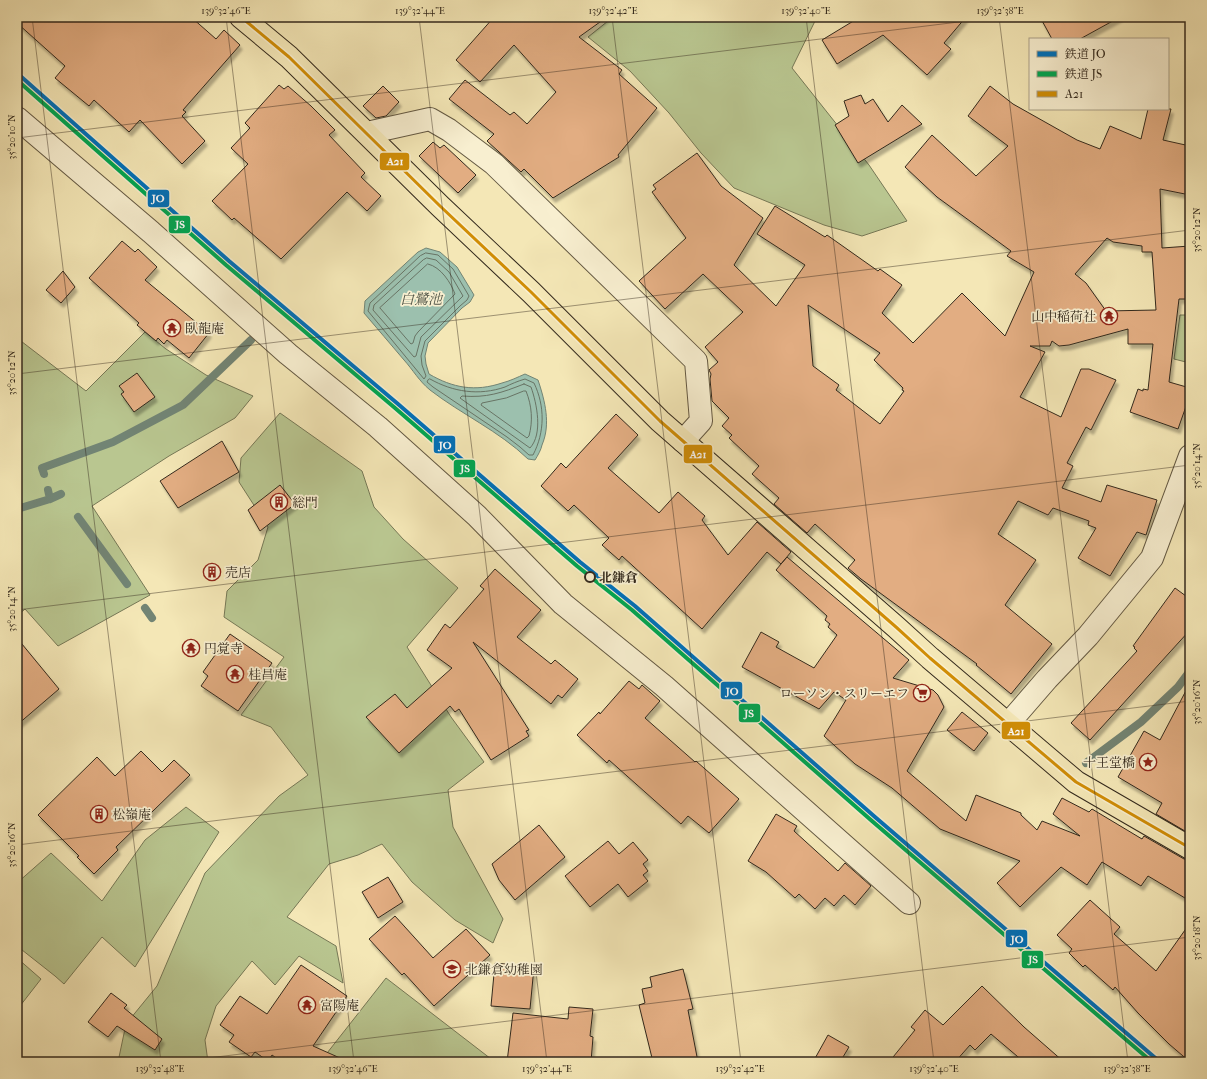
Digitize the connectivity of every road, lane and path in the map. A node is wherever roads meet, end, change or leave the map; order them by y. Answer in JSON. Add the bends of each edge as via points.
{"nodes":[{"id":1,"x":241,"y":17,"type":"edge"},
{"id":2,"x":17,"y":118,"type":"edge"},
{"id":3,"x":367,"y":133,"type":"junction"},
{"id":4,"x":683,"y":441,"type":"junction"},
{"id":5,"x":1190,"y":456,"type":"edge"},
{"id":6,"x":1008,"y":724,"type":"junction"},
{"id":7,"x":1190,"y":848,"type":"edge"},
{"id":8,"x":909,"y":904,"type":"dead end"}],
"edges":[{"from":1,"to":3,"type":"main road","via":[[289,56]]},
{"from":2,"to":8,"type":"street","via":[[288,354],[378,427],[477,516],[563,604],[664,686]]},
{"from":3,"to":4,"type":"main road"},
{"from":3,"to":4,"type":"street","via":[[430,119],[494,164],[696,361],[701,421]]},
{"from":4,"to":6,"type":"main road"},
{"from":5,"to":6,"type":"street","via":[[1152,558],[1088,636]]},
{"from":6,"to":7,"type":"main road","via":[[1076,782]]}]}
